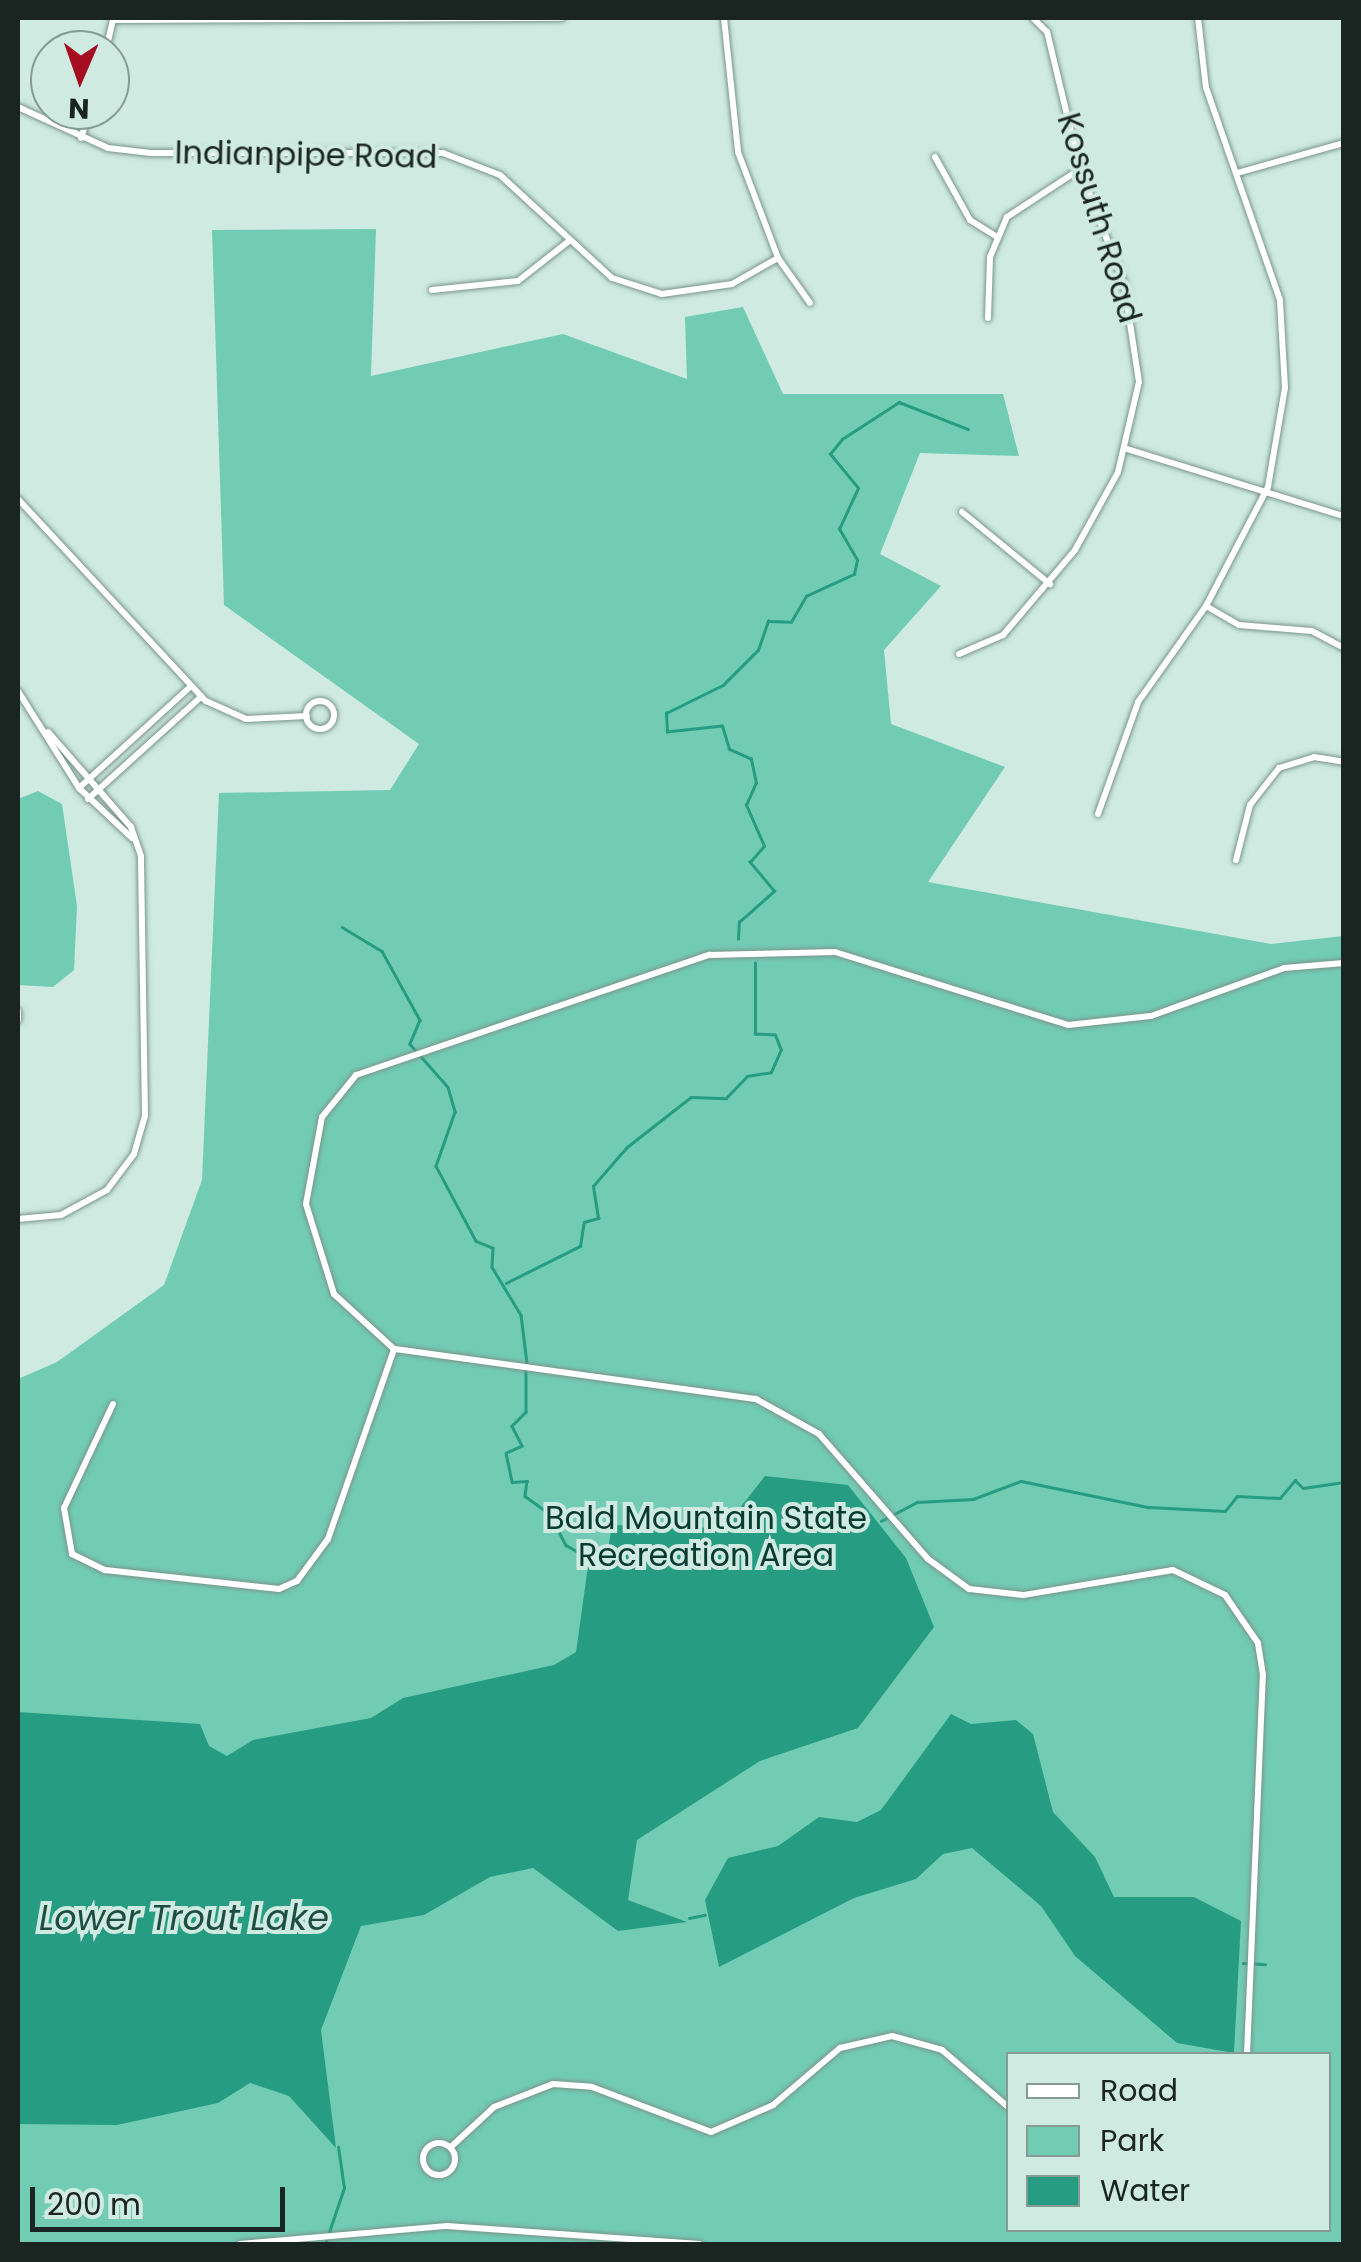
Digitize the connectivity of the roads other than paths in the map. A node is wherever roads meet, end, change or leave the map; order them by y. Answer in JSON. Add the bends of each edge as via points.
{"nodes":[{"id":1,"x":562,"y":18,"type":"edge"},
{"id":2,"x":724,"y":18,"type":"edge"},
{"id":3,"x":1032,"y":18,"type":"edge"},
{"id":4,"x":1198,"y":18,"type":"edge"},
{"id":5,"x":113,"y":19,"type":"edge"},
{"id":6,"x":18,"y":107,"type":"edge"},
{"id":7,"x":84,"y":130,"type":"edge"},
{"id":8,"x":82,"y":138,"type":"junction"},
{"id":9,"x":1344,"y":143,"type":"edge"},
{"id":10,"x":935,"y":156,"type":"dead end"},
{"id":11,"x":1080,"y":169,"type":"junction"},
{"id":12,"x":1236,"y":173,"type":"junction"},
{"id":13,"x":997,"y":236,"type":"junction"},
{"id":14,"x":569,"y":241,"type":"junction"},
{"id":15,"x":778,"y":258,"type":"junction"},
{"id":16,"x":432,"y":290,"type":"dead end"},
{"id":17,"x":810,"y":303,"type":"dead end"},
{"id":18,"x":988,"y":318,"type":"dead end"},
{"id":19,"x":1127,"y":449,"type":"junction"},
{"id":20,"x":1268,"y":487,"type":"junction"},
{"id":21,"x":18,"y":499,"type":"edge"},
{"id":22,"x":962,"y":512,"type":"dead end"},
{"id":23,"x":1344,"y":516,"type":"edge"},
{"id":24,"x":1050,"y":584,"type":"junction"},
{"id":25,"x":1206,"y":606,"type":"junction"},
{"id":26,"x":1344,"y":648,"type":"edge"},
{"id":27,"x":959,"y":654,"type":"dead end"},
{"id":28,"x":191,"y":686,"type":"junction"},
{"id":29,"x":18,"y":691,"type":"edge"},
{"id":30,"x":201,"y":696,"type":"junction"},
{"id":31,"x":307,"y":716,"type":"junction"},
{"id":32,"x":48,"y":732,"type":"junction"},
{"id":33,"x":1344,"y":762,"type":"edge"},
{"id":34,"x":88,"y":779,"type":"junction"},
{"id":35,"x":78,"y":788,"type":"junction"},
{"id":36,"x":98,"y":790,"type":"junction"},
{"id":37,"x":88,"y":799,"type":"junction"},
{"id":38,"x":1098,"y":814,"type":"dead end"},
{"id":39,"x":133,"y":838,"type":"junction"},
{"id":40,"x":1236,"y":860,"type":"dead end"},
{"id":41,"x":1344,"y":964,"type":"edge"},
{"id":42,"x":18,"y":1011,"type":"edge"},
{"id":43,"x":18,"y":1020,"type":"edge"},
{"id":44,"x":18,"y":1219,"type":"edge"},
{"id":45,"x":394,"y":1349,"type":"junction"},
{"id":46,"x":113,"y":1404,"type":"dead end"},
{"id":47,"x":1247,"y":2052,"type":"edge"},
{"id":48,"x":1006,"y":2104,"type":"edge"},
{"id":49,"x":452,"y":2145,"type":"junction"},
{"id":50,"x":240,"y":2244,"type":"edge"},
{"id":51,"x":699,"y":2244,"type":"edge"}],
"edges":[{"from":1,"to":5,"type":"street"},
{"from":2,"to":15,"type":"street","via":[[738,152]]},
{"from":3,"to":11,"type":"street","name":"Kossuth Road","via":[[1047,32]]},
{"from":4,"to":12,"type":"street","via":[[1206,88]]},
{"from":6,"to":8,"type":"street","name":"Indianpipe Road"},
{"from":7,"to":8,"type":"street"},
{"from":8,"to":14,"type":"street","name":"Indianpipe Road","via":[[151,154],[443,152],[500,175]]},
{"from":9,"to":12,"type":"street"},
{"from":10,"to":13,"type":"street","via":[[970,220]]},
{"from":11,"to":13,"type":"street","via":[[1022,200]]},
{"from":11,"to":19,"type":"street","name":"Kossuth Road","via":[[1132,314],[1139,382]]},
{"from":12,"to":20,"type":"street","via":[[1284,324],[1286,388]]},
{"from":13,"to":18,"type":"street"},
{"from":14,"to":15,"type":"street","name":"Indianpipe Road","via":[[612,278],[678,296],[732,284]]},
{"from":14,"to":16,"type":"street","via":[[518,281]]},
{"from":15,"to":17,"type":"street"},
{"from":19,"to":20,"type":"street"},
{"from":19,"to":24,"type":"street","name":"Kossuth Road","via":[[1104,504]]},
{"from":20,"to":23,"type":"street"},
{"from":20,"to":25,"type":"street"},
{"from":21,"to":28,"type":"street"},
{"from":22,"to":24,"type":"street"},
{"from":24,"to":27,"type":"street","name":"Kossuth Road","via":[[1003,635]]},
{"from":25,"to":26,"type":"street","via":[[1239,625],[1312,632]]},
{"from":25,"to":38,"type":"street","via":[[1138,702]]},
{"from":28,"to":30,"type":"street"},
{"from":28,"to":34,"type":"street"},
{"from":29,"to":32,"type":"street"},
{"from":30,"to":31,"type":"street","via":[[246,719]]},
{"from":30,"to":36,"type":"street"},
{"from":31,"to":31,"type":"street","via":[[321,729],[334,716],[318,702]]},
{"from":32,"to":34,"type":"street"},
{"from":32,"to":35,"type":"street"},
{"from":33,"to":40,"type":"street","via":[[1314,757],[1279,768],[1250,805]]},
{"from":34,"to":35,"type":"street"},
{"from":34,"to":36,"type":"street"},
{"from":35,"to":37,"type":"street"},
{"from":36,"to":37,"type":"street"},
{"from":36,"to":39,"type":"street"},
{"from":37,"to":39,"type":"street"},
{"from":39,"to":44,"type":"street","via":[[145,876],[141,1135],[98,1198],[61,1214]]},
{"from":41,"to":45,"type":"street","via":[[1284,968],[1150,1016],[1068,1025],[835,952],[754,950],[663,969],[356,1075],[322,1117],[306,1204],[313,1251],[334,1294]]},
{"from":42,"to":43,"type":"street"},
{"from":45,"to":46,"type":"street","via":[[328,1539],[297,1581],[279,1589],[105,1570],[72,1554],[64,1508]]},
{"from":45,"to":47,"type":"street","via":[[756,1399],[818,1434],[928,1558],[969,1589],[1023,1594],[1173,1570],[1225,1596],[1258,1644],[1263,1676]]},
{"from":48,"to":49,"type":"street","via":[[942,2050],[892,2036],[840,2048],[774,2105],[710,2132],[592,2087],[553,2084],[494,2107]]},
{"from":49,"to":49,"type":"street","via":[[426,2150],[426,2170],[450,2171]]},
{"from":50,"to":51,"type":"street","via":[[447,2226]]}]}
